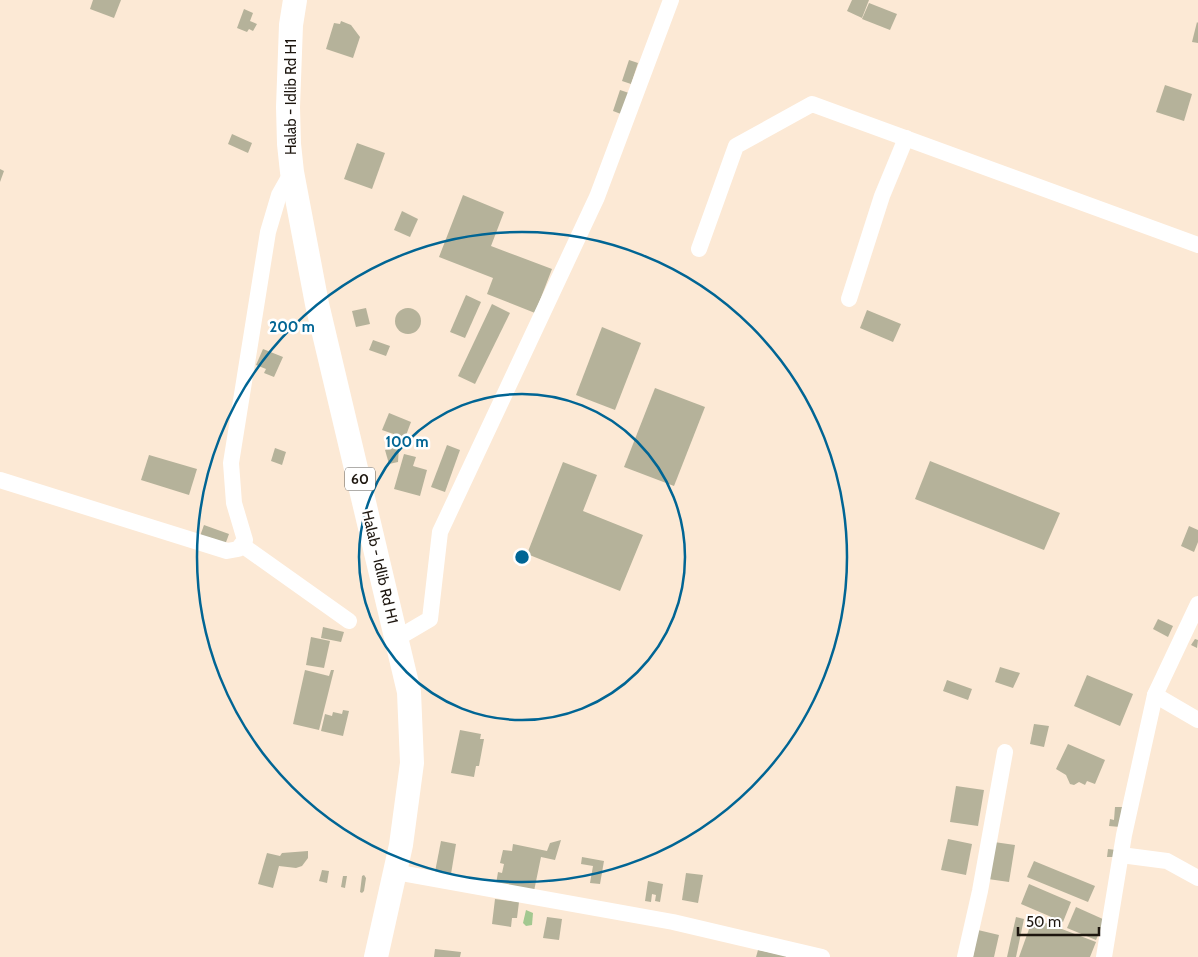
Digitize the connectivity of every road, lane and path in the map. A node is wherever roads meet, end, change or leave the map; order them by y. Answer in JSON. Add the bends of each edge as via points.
{"nodes":[{"id":1,"x":295,"y":0,"type":"edge"},
{"id":2,"x":671,"y":0,"type":"edge"},
{"id":3,"x":906,"y":138,"type":"junction"},
{"id":4,"x":292,"y":172,"type":"junction"},
{"id":5,"x":1198,"y":244,"type":"edge"},
{"id":6,"x":699,"y":249,"type":"dead end"},
{"id":7,"x":849,"y":298,"type":"dead end"},
{"id":8,"x":0,"y":480,"type":"edge"},
{"id":9,"x":242,"y":545,"type":"junction"},
{"id":10,"x":1198,"y":604,"type":"edge"},
{"id":11,"x":349,"y":622,"type":"dead end"},
{"id":12,"x":396,"y":639,"type":"junction"},
{"id":13,"x":1155,"y":696,"type":"junction"},
{"id":14,"x":1198,"y":720,"type":"edge"},
{"id":15,"x":1005,"y":752,"type":"dead end"},
{"id":16,"x":1121,"y":855,"type":"junction"},
{"id":17,"x":395,"y":872,"type":"junction"},
{"id":18,"x":1198,"y":878,"type":"edge"},
{"id":19,"x":376,"y":957,"type":"edge"},
{"id":20,"x":822,"y":957,"type":"edge"},
{"id":21,"x":965,"y":957,"type":"edge"},
{"id":22,"x":1104,"y":957,"type":"edge"}],
"edges":[{"from":1,"to":4,"type":"highway","name":"Halab - Idlib Rd H1","number":"60","via":[[288,107]]},
{"from":2,"to":12,"type":"street","via":[[597,197],[440,532],[430,618]]},
{"from":3,"to":5,"type":"street"},
{"from":3,"to":6,"type":"street","via":[[812,104],[736,146]]},
{"from":3,"to":7,"type":"street","via":[[882,196]]},
{"from":4,"to":9,"type":"street","via":[[279,195],[268,232],[231,463],[234,503],[244,534]]},
{"from":4,"to":12,"type":"highway","name":"Halab - Idlib Rd H1","number":"60","via":[[318,304]]},
{"from":8,"to":9,"type":"street","via":[[227,550],[233,551]]},
{"from":9,"to":11,"type":"street"},
{"from":10,"to":13,"type":"street"},
{"from":12,"to":17,"type":"highway","name":"Halab - Idlib Rd H1","number":"60","via":[[409,692],[412,763]]},
{"from":13,"to":14,"type":"street"},
{"from":13,"to":16,"type":"street"},
{"from":15,"to":21,"type":"street"},
{"from":16,"to":18,"type":"street","via":[[1167,861]]},
{"from":16,"to":22,"type":"street"},
{"from":17,"to":19,"type":"highway","name":"Halab - Idlib Rd H1","number":"60"},
{"from":17,"to":20,"type":"street","via":[[665,920]]}]}
